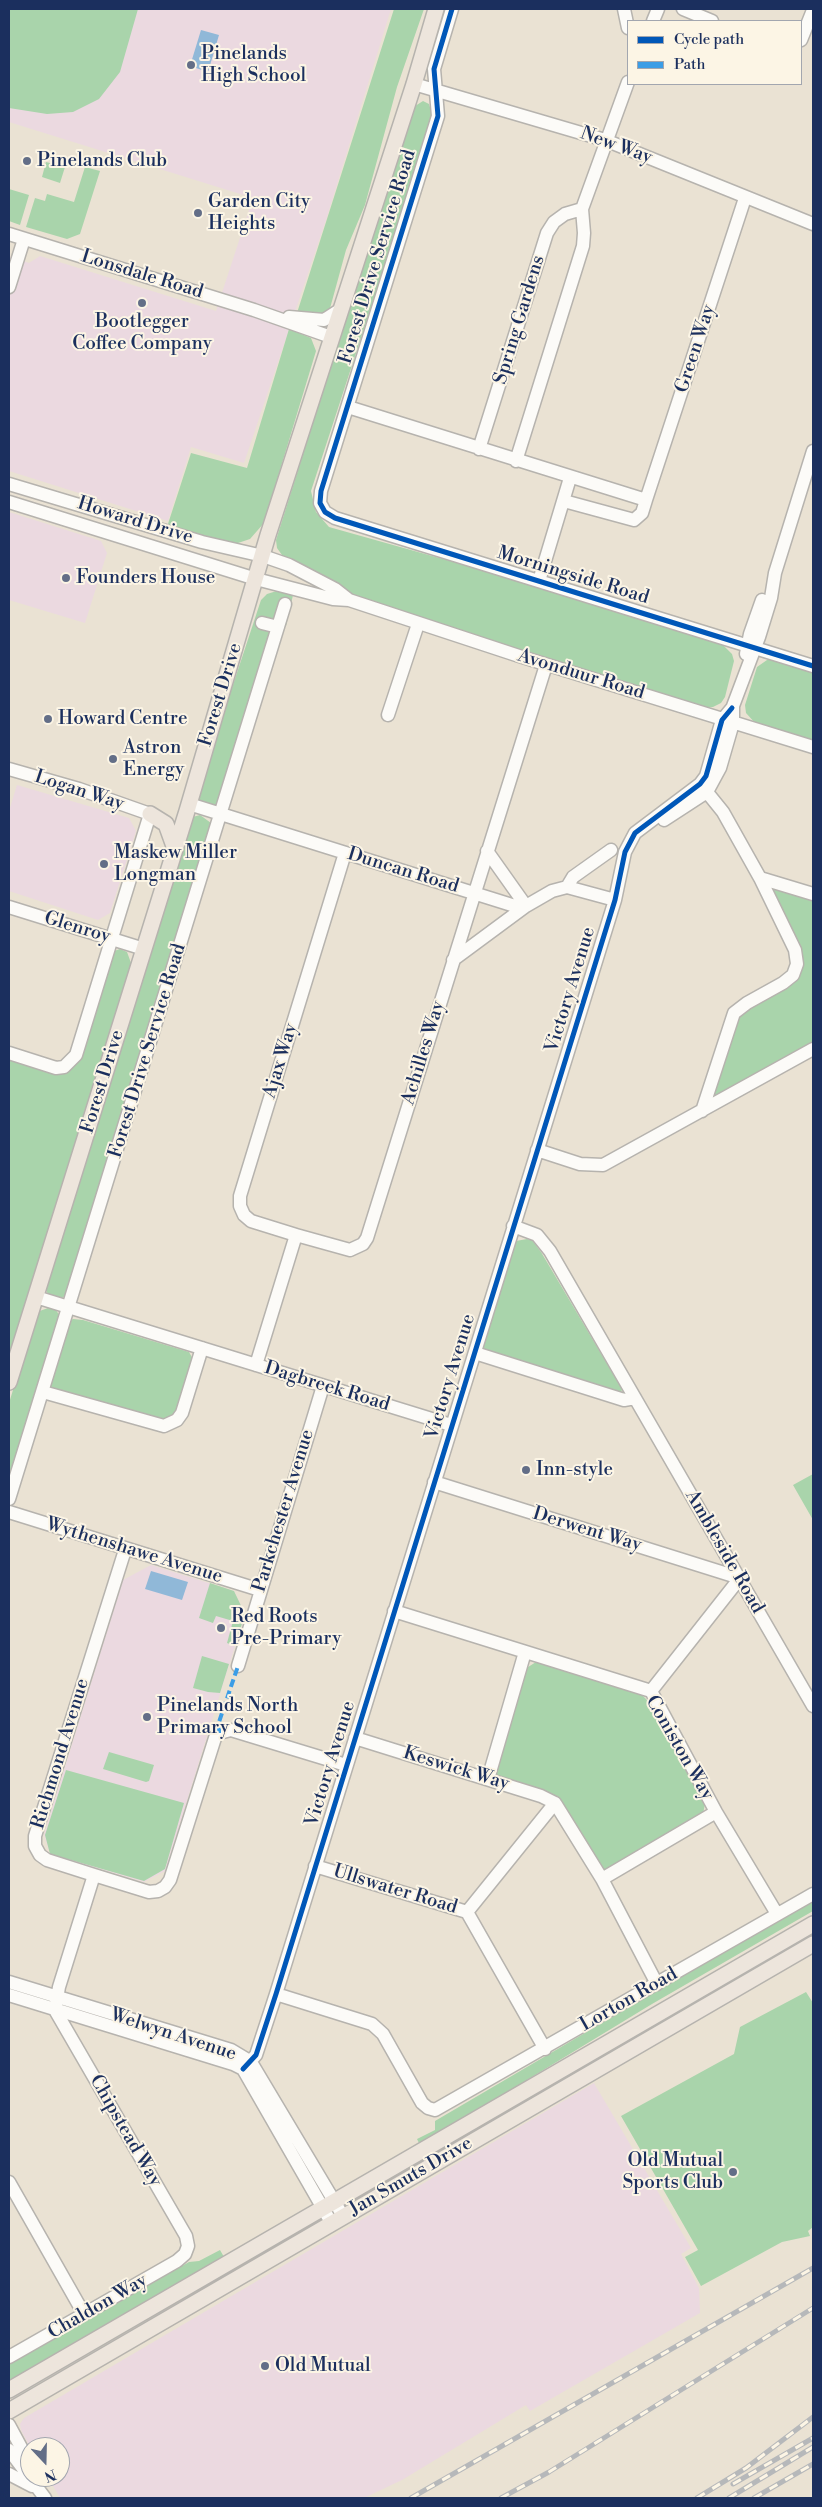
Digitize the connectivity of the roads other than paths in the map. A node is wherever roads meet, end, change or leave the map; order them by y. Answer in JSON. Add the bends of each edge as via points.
{"nodes":[{"id":1,"x":436,"y":9,"type":"edge"},
{"id":2,"x":452,"y":9,"type":"edge"},
{"id":3,"x":624,"y":9,"type":"edge"},
{"id":4,"x":684,"y":9,"type":"edge"},
{"id":5,"x":813,"y":10,"type":"edge"},
{"id":6,"x":710,"y":20,"type":"edge"},
{"id":7,"x":627,"y":23,"type":"edge"},
{"id":8,"x":802,"y":38,"type":"edge"},
{"id":9,"x":414,"y":84,"type":"junction"},
{"id":10,"x":627,"y":85,"type":"edge"},
{"id":11,"x":436,"y":90,"type":"junction"},
{"id":12,"x":606,"y":140,"type":"junction"},
{"id":13,"x":745,"y":198,"type":"junction"},
{"id":14,"x":582,"y":209,"type":"junction"},
{"id":15,"x":813,"y":224,"type":"edge"},
{"id":16,"x":9,"y":234,"type":"edge"},
{"id":17,"x":24,"y":238,"type":"junction"},
{"id":18,"x":9,"y":287,"type":"edge"},
{"id":19,"x":341,"y":309,"type":"junction"},
{"id":20,"x":259,"y":312,"type":"junction"},
{"id":21,"x":331,"y":337,"type":"junction"},
{"id":22,"x":348,"y":407,"type":"junction"},
{"id":23,"x":479,"y":449,"type":"junction"},
{"id":24,"x":813,"y":451,"type":"edge"},
{"id":25,"x":516,"y":460,"type":"junction"},
{"id":26,"x":570,"y":478,"type":"junction"},
{"id":27,"x":9,"y":484,"type":"edge"},
{"id":28,"x":646,"y":500,"type":"junction"},
{"id":29,"x":564,"y":501,"type":"junction"},
{"id":30,"x":9,"y":502,"type":"edge"},
{"id":31,"x":325,"y":512,"type":"joint"},
{"id":32,"x":263,"y":556,"type":"junction"},
{"id":33,"x":256,"y":579,"type":"junction"},
{"id":34,"x":539,"y":580,"type":"junction"},
{"id":35,"x":349,"y":600,"type":"junction"},
{"id":36,"x":285,"y":604,"type":"dead end"},
{"id":37,"x":262,"y":624,"type":"dead end"},
{"id":38,"x":418,"y":624,"type":"junction"},
{"id":39,"x":278,"y":627,"type":"junction"},
{"id":40,"x":751,"y":648,"type":"junction"},
{"id":41,"x":546,"y":665,"type":"junction"},
{"id":42,"x":813,"y":666,"type":"edge"},
{"id":43,"x":388,"y":715,"type":"dead end"},
{"id":44,"x":728,"y":721,"type":"junction"},
{"id":45,"x":813,"y":747,"type":"edge"},
{"id":46,"x":9,"y":769,"type":"edge"},
{"id":47,"x":703,"y":788,"type":"junction"},
{"id":48,"x":189,"y":804,"type":"junction"},
{"id":49,"x":150,"y":814,"type":"junction"},
{"id":50,"x":222,"y":815,"type":"junction"},
{"id":51,"x":176,"y":849,"type":"junction"},
{"id":52,"x":611,"y":850,"type":"dead end"},
{"id":53,"x":487,"y":851,"type":"junction"},
{"id":54,"x":345,"y":853,"type":"junction"},
{"id":55,"x":760,"y":878,"type":"junction"},
{"id":56,"x":567,"y":887,"type":"junction"},
{"id":57,"x":475,"y":893,"type":"junction"},
{"id":58,"x":813,"y":894,"type":"edge"},
{"id":59,"x":615,"y":900,"type":"junction"},
{"id":60,"x":526,"y":906,"type":"junction"},
{"id":61,"x":9,"y":907,"type":"edge"},
{"id":62,"x":112,"y":939,"type":"junction"},
{"id":63,"x":144,"y":948,"type":"junction"},
{"id":64,"x":453,"y":960,"type":"junction"},
{"id":65,"x":813,"y":1049,"type":"edge"},
{"id":66,"x":9,"y":1053,"type":"edge"},
{"id":67,"x":702,"y":1111,"type":"junction"},
{"id":68,"x":537,"y":1150,"type":"junction"},
{"id":69,"x":513,"y":1226,"type":"junction"},
{"id":70,"x":296,"y":1235,"type":"junction"},
{"id":71,"x":36,"y":1297,"type":"junction"},
{"id":72,"x":68,"y":1306,"type":"junction"},
{"id":73,"x":202,"y":1348,"type":"junction"},
{"id":74,"x":474,"y":1352,"type":"junction"},
{"id":75,"x":256,"y":1365,"type":"junction"},
{"id":76,"x":9,"y":1382,"type":"edge"},
{"id":77,"x":323,"y":1386,"type":"junction"},
{"id":78,"x":43,"y":1392,"type":"junction"},
{"id":79,"x":635,"y":1398,"type":"junction"},
{"id":80,"x":451,"y":1425,"type":"junction"},
{"id":81,"x":434,"y":1482,"type":"junction"},
{"id":82,"x":9,"y":1499,"type":"edge"},
{"id":83,"x":9,"y":1512,"type":"edge"},
{"id":84,"x":125,"y":1550,"type":"junction"},
{"id":85,"x":740,"y":1578,"type":"junction"},
{"id":86,"x":260,"y":1590,"type":"junction"},
{"id":87,"x":394,"y":1611,"type":"junction"},
{"id":88,"x":525,"y":1652,"type":"junction"},
{"id":89,"x":238,"y":1666,"type":"dead end"},
{"id":90,"x":651,"y":1691,"type":"junction"},
{"id":91,"x":813,"y":1706,"type":"edge"},
{"id":92,"x":355,"y":1738,"type":"junction"},
{"id":93,"x":346,"y":1765,"type":"junction"},
{"id":94,"x":488,"y":1779,"type":"junction"},
{"id":95,"x":555,"y":1803,"type":"junction"},
{"id":96,"x":716,"y":1812,"type":"junction"},
{"id":97,"x":315,"y":1866,"type":"junction"},
{"id":98,"x":94,"y":1875,"type":"junction"},
{"id":99,"x":602,"y":1878,"type":"junction"},
{"id":100,"x":813,"y":1894,"type":"edge"},
{"id":101,"x":467,"y":1912,"type":"junction"},
{"id":102,"x":778,"y":1914,"type":"junction"},
{"id":103,"x":813,"y":1924,"type":"edge"},
{"id":104,"x":813,"y":1944,"type":"edge"},
{"id":105,"x":9,"y":1982,"type":"edge"},
{"id":106,"x":657,"y":1984,"type":"junction"},
{"id":107,"x":276,"y":1994,"type":"junction"},
{"id":108,"x":9,"y":1995,"type":"edge"},
{"id":109,"x":56,"y":2004,"type":"junction"},
{"id":110,"x":260,"y":2041,"type":"junction"},
{"id":111,"x":545,"y":2049,"type":"junction"},
{"id":112,"x":231,"y":2050,"type":"junction"},
{"id":113,"x":247,"y":2066,"type":"junction"},
{"id":114,"x":9,"y":2182,"type":"edge"},
{"id":115,"x":328,"y":2203,"type":"junction"},
{"id":116,"x":337,"y":2220,"type":"junction"},
{"id":117,"x":185,"y":2254,"type":"joint"},
{"id":118,"x":84,"y":2314,"type":"junction"},
{"id":119,"x":9,"y":2357,"type":"edge"},
{"id":120,"x":9,"y":2390,"type":"edge"},
{"id":121,"x":9,"y":2411,"type":"edge"},
{"id":122,"x":9,"y":2425,"type":"edge"},
{"id":123,"x":14,"y":2455,"type":"edge"},
{"id":124,"x":9,"y":2474,"type":"edge"},
{"id":125,"x":44,"y":2496,"type":"edge"}],
"edges":[{"from":1,"to":9,"type":"main road","name":"Forest Drive"},
{"from":2,"to":11,"type":"street","name":"Forest Drive Service Road","via":[[434,69]]},
{"from":3,"to":7,"type":"street"},
{"from":4,"to":6,"type":"street"},
{"from":5,"to":8,"type":"street"},
{"from":9,"to":11,"type":"street","name":"New Way"},
{"from":9,"to":19,"type":"main road","name":"Forest Drive"},
{"from":10,"to":12,"type":"street","name":"Spring Gardens"},
{"from":11,"to":12,"type":"street","name":"New Way"},
{"from":11,"to":22,"type":"street","name":"Forest Drive Service Road","via":[[438,116]]},
{"from":12,"to":13,"type":"street","name":"New Way"},
{"from":12,"to":14,"type":"street","name":"Spring Gardens"},
{"from":13,"to":15,"type":"street","name":"New Way"},
{"from":13,"to":28,"type":"street","name":"Green Way"},
{"from":14,"to":23,"type":"street","name":"Spring Gardens","via":[[565,214],[547,232]]},
{"from":14,"to":25,"type":"street","name":"Spring Gardens","via":[[583,246]]},
{"from":16,"to":17,"type":"street","name":"Lonsdale Road"},
{"from":17,"to":18,"type":"street"},
{"from":17,"to":20,"type":"street","name":"Lonsdale Road"},
{"from":19,"to":20,"type":"street","name":"Lonsdale Road","via":[[329,319],[319,321]]},
{"from":19,"to":21,"type":"main road","name":"Forest Drive"},
{"from":20,"to":21,"type":"street","name":"Lonsdale Road"},
{"from":21,"to":32,"type":"main road","name":"Forest Drive"},
{"from":22,"to":23,"type":"street"},
{"from":22,"to":31,"type":"street","name":"Forest Drive Service Road","via":[[321,491],[320,502]]},
{"from":23,"to":25,"type":"street"},
{"from":24,"to":40,"type":"street","via":[[775,573],[771,598]]},
{"from":25,"to":26,"type":"street"},
{"from":26,"to":28,"type":"street"},
{"from":26,"to":29,"type":"street"},
{"from":27,"to":32,"type":"street","name":"Howard Drive","via":[[202,542]]},
{"from":28,"to":29,"type":"street","name":"Green Way","via":[[642,512],[634,520]]},
{"from":29,"to":34,"type":"street"},
{"from":30,"to":33,"type":"street","name":"Howard Drive"},
{"from":31,"to":34,"type":"street","name":"Morningside Road","via":[[334,518]]},
{"from":32,"to":33,"type":"main road","name":"Forest Drive"},
{"from":32,"to":35,"type":"street","name":"Avonduur Road","via":[[289,565]]},
{"from":33,"to":35,"type":"street","name":"Avonduur Road","via":[[333,599]]},
{"from":33,"to":48,"type":"main road","name":"Forest Drive"},
{"from":34,"to":40,"type":"street","name":"Morningside Road"},
{"from":35,"to":38,"type":"street","name":"Avonduur Road"},
{"from":36,"to":39,"type":"street","name":"Forest Drive Service Road"},
{"from":37,"to":39,"type":"street"},
{"from":38,"to":41,"type":"street","name":"Avonduur Road"},
{"from":38,"to":43,"type":"street"},
{"from":39,"to":50,"type":"street","name":"Forest Drive Service Road"},
{"from":40,"to":42,"type":"street","name":"Morningside Road"},
{"from":40,"to":44,"type":"street"},
{"from":41,"to":44,"type":"street","name":"Avonduur Road"},
{"from":41,"to":53,"type":"street","name":"Achilles Way"},
{"from":44,"to":45,"type":"street","name":"Avonduur Road"},
{"from":44,"to":47,"type":"street","name":"Victory Avenue"},
{"from":46,"to":49,"type":"street","name":"Logan Way","via":[[80,789]]},
{"from":47,"to":55,"type":"street","via":[[723,812]]},
{"from":47,"to":59,"type":"street","name":"Victory Avenue","via":[[635,833],[625,852]]},
{"from":48,"to":50,"type":"street","name":"Duncan Road"},
{"from":48,"to":51,"type":"main road","name":"Forest Drive"},
{"from":49,"to":51,"type":"main road","via":[[166,824]]},
{"from":49,"to":62,"type":"street"},
{"from":50,"to":54,"type":"street","name":"Duncan Road"},
{"from":50,"to":72,"type":"street","name":"Forest Drive Service Road"},
{"from":51,"to":63,"type":"main road","name":"Forest Drive"},
{"from":52,"to":56,"type":"street","via":[[572,877]]},
{"from":53,"to":57,"type":"street","name":"Achilles Way"},
{"from":53,"to":60,"type":"street"},
{"from":54,"to":57,"type":"street","name":"Duncan Road"},
{"from":54,"to":70,"type":"street","name":"Ajax Way","via":[[240,1196],[240,1206],[251,1221]]},
{"from":55,"to":58,"type":"street"},
{"from":55,"to":67,"type":"street","via":[[795,950],[798,964],[793,975],[783,983],[747,1002],[734,1013]]},
{"from":56,"to":59,"type":"street"},
{"from":56,"to":60,"type":"street","via":[[552,890]]},
{"from":57,"to":60,"type":"street","name":"Duncan Road","via":[[515,906]]},
{"from":57,"to":64,"type":"street","name":"Achilles Way"},
{"from":59,"to":68,"type":"street","name":"Victory Avenue"},
{"from":60,"to":64,"type":"street"},
{"from":61,"to":62,"type":"street","name":"Glenroy"},
{"from":62,"to":63,"type":"street","name":"Glenroy"},
{"from":62,"to":66,"type":"street","via":[[76,1055],[64,1067],[56,1068]]},
{"from":63,"to":71,"type":"main road","name":"Forest Drive"},
{"from":64,"to":70,"type":"street","name":"Achilles Way","via":[[367,1238],[363,1244],[350,1250]]},
{"from":65,"to":67,"type":"street"},
{"from":67,"to":68,"type":"street","via":[[603,1165],[580,1164]]},
{"from":68,"to":69,"type":"street","name":"Victory Avenue"},
{"from":69,"to":74,"type":"street","name":"Victory Avenue"},
{"from":69,"to":79,"type":"street","name":"Ambleside Road","via":[[537,1235],[544,1242]]},
{"from":70,"to":75,"type":"street"},
{"from":71,"to":72,"type":"street","name":"Dagbreek Road"},
{"from":71,"to":76,"type":"main road","name":"Forest Drive"},
{"from":72,"to":73,"type":"street","name":"Dagbreek Road"},
{"from":72,"to":78,"type":"street","name":"Forest Drive Service Road"},
{"from":73,"to":75,"type":"street","name":"Dagbreek Road"},
{"from":73,"to":78,"type":"street","via":[[182,1413],[177,1420],[164,1426]]},
{"from":74,"to":79,"type":"street","via":[[624,1400]]},
{"from":74,"to":80,"type":"street","name":"Victory Avenue"},
{"from":75,"to":77,"type":"street","name":"Dagbreek Road"},
{"from":77,"to":80,"type":"street","name":"Dagbreek Road"},
{"from":77,"to":86,"type":"street","name":"Parkchester Avenue"},
{"from":78,"to":82,"type":"street","name":"Forest Drive Service Road"},
{"from":79,"to":85,"type":"street","name":"Ambleside Road"},
{"from":80,"to":81,"type":"street","name":"Victory Avenue"},
{"from":81,"to":85,"type":"street","name":"Derwent Way"},
{"from":81,"to":87,"type":"street","name":"Victory Avenue"},
{"from":83,"to":84,"type":"street","name":"Wythenshawe Avenue"},
{"from":84,"to":86,"type":"street","name":"Wythenshawe Avenue"},
{"from":84,"to":98,"type":"street","name":"Richmond Avenue","via":[[35,1836],[35,1846],[46,1860]]},
{"from":85,"to":90,"type":"street"},
{"from":85,"to":91,"type":"street","name":"Ambleside Road"},
{"from":86,"to":89,"type":"street","name":"Parkchester Avenue"},
{"from":87,"to":88,"type":"street","name":"Coniston Way"},
{"from":87,"to":92,"type":"street","name":"Victory Avenue"},
{"from":88,"to":90,"type":"street","name":"Coniston Way"},
{"from":88,"to":94,"type":"street"},
{"from":90,"to":96,"type":"street","name":"Coniston Way"},
{"from":92,"to":93,"type":"street","name":"Victory Avenue"},
{"from":92,"to":94,"type":"street","name":"Keswick Way"},
{"from":93,"to":97,"type":"street","name":"Victory Avenue"},
{"from":93,"to":98,"type":"street","via":[[225,1730],[215,1738],[170,1880],[165,1887],[149,1892]]},
{"from":94,"to":95,"type":"street","name":"Keswick Way"},
{"from":95,"to":99,"type":"street"},
{"from":95,"to":101,"type":"street"},
{"from":96,"to":99,"type":"street"},
{"from":96,"to":102,"type":"street","name":"Coniston Way"},
{"from":97,"to":101,"type":"street","name":"Ullswater Road"},
{"from":97,"to":107,"type":"street","name":"Victory Avenue"},
{"from":98,"to":109,"type":"street"},
{"from":99,"to":106,"type":"street"},
{"from":100,"to":102,"type":"street","name":"Lorton Road"},
{"from":101,"to":111,"type":"street","name":"Ullswater Road"},
{"from":102,"to":106,"type":"street","name":"Lorton Road"},
{"from":103,"to":115,"type":"main road","name":"Jan Smuts Drive"},
{"from":104,"to":116,"type":"main road","name":"Jan Smuts Drive"},
{"from":105,"to":109,"type":"street","name":"Welwyn Avenue"},
{"from":106,"to":111,"type":"street","name":"Lorton Road"},
{"from":107,"to":110,"type":"street","name":"Victory Avenue"},
{"from":107,"to":111,"type":"street","name":"Lorton Road","via":[[372,2024],[383,2034],[422,2103],[435,2110]]},
{"from":108,"to":109,"type":"street","name":"Welwyn Avenue"},
{"from":109,"to":112,"type":"street","name":"Welwyn Avenue"},
{"from":109,"to":113,"type":"street","name":"Welwyn Avenue"},
{"from":109,"to":117,"type":"street","name":"Chipstead Way","via":[[186,2236],[188,2246]]},
{"from":110,"to":112,"type":"street","via":[[248,2050]]},
{"from":110,"to":113,"type":"street","name":"Victory Avenue"},
{"from":112,"to":113,"type":"street","name":"Welwyn Avenue"},
{"from":113,"to":115,"type":"street","name":"Welwyn Avenue"},
{"from":114,"to":118,"type":"street"},
{"from":115,"to":116,"type":"street","name":"Welwyn Avenue"},
{"from":115,"to":120,"type":"main road","name":"Jan Smuts Drive"},
{"from":116,"to":121,"type":"main road","name":"Jan Smuts Drive"},
{"from":117,"to":118,"type":"street","name":"Chaldon Way"},
{"from":118,"to":119,"type":"street","name":"Chaldon Way"},
{"from":122,"to":123,"type":"street"},
{"from":123,"to":125,"type":"street"},
{"from":124,"to":125,"type":"street","via":[[28,2482]]}]}
